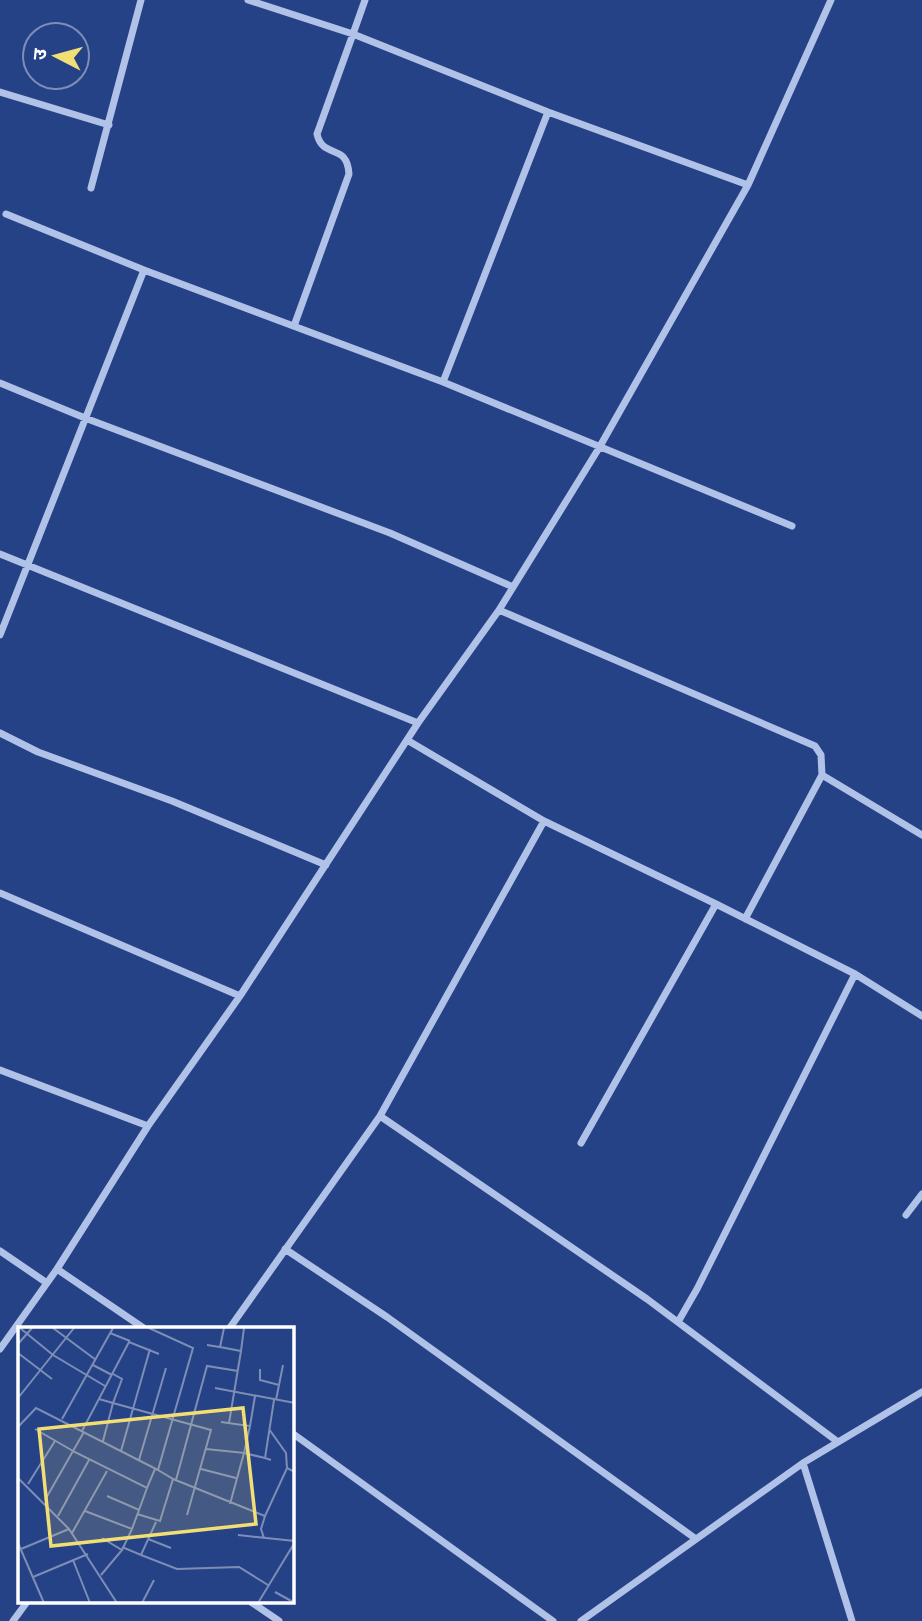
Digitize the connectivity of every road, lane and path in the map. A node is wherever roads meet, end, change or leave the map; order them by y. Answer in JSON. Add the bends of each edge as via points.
{"nodes":[{"id":1,"x":141,"y":0,"type":"edge"},
{"id":2,"x":248,"y":0,"type":"edge"},
{"id":3,"x":365,"y":0,"type":"edge"},
{"id":4,"x":831,"y":0,"type":"edge"},
{"id":5,"x":353,"y":34,"type":"junction"},
{"id":6,"x":0,"y":92,"type":"edge"},
{"id":7,"x":548,"y":112,"type":"junction"},
{"id":8,"x":109,"y":125,"type":"junction"},
{"id":9,"x":748,"y":186,"type":"junction"},
{"id":10,"x":91,"y":188,"type":"dead end"},
{"id":11,"x":6,"y":214,"type":"dead end"},
{"id":12,"x":144,"y":270,"type":"junction"},
{"id":13,"x":294,"y":326,"type":"junction"},
{"id":14,"x":443,"y":382,"type":"junction"},
{"id":15,"x":0,"y":383,"type":"edge"},
{"id":16,"x":85,"y":418,"type":"junction"},
{"id":17,"x":599,"y":448,"type":"junction"},
{"id":18,"x":792,"y":526,"type":"dead end"},
{"id":19,"x":0,"y":554,"type":"edge"},
{"id":20,"x":27,"y":565,"type":"junction"},
{"id":21,"x":513,"y":587,"type":"junction"},
{"id":22,"x":499,"y":610,"type":"junction"},
{"id":23,"x":0,"y":635,"type":"edge"},
{"id":24,"x":418,"y":723,"type":"junction"},
{"id":25,"x":0,"y":733,"type":"edge"},
{"id":26,"x":407,"y":740,"type":"junction"},
{"id":27,"x":822,"y":775,"type":"junction"},
{"id":28,"x":544,"y":821,"type":"junction"},
{"id":29,"x":922,"y":835,"type":"edge"},
{"id":30,"x":326,"y":865,"type":"junction"},
{"id":31,"x":0,"y":893,"type":"edge"},
{"id":32,"x":716,"y":904,"type":"junction"},
{"id":33,"x":746,"y":919,"type":"junction"},
{"id":34,"x":855,"y":974,"type":"junction"},
{"id":35,"x":240,"y":996,"type":"junction"},
{"id":36,"x":922,"y":1016,"type":"edge"},
{"id":37,"x":0,"y":1070,"type":"edge"},
{"id":38,"x":380,"y":1116,"type":"junction"},
{"id":39,"x":148,"y":1126,"type":"junction"},
{"id":40,"x":581,"y":1143,"type":"dead end"},
{"id":41,"x":922,"y":1194,"type":"edge"},
{"id":42,"x":906,"y":1215,"type":"dead end"},
{"id":43,"x":285,"y":1249,"type":"junction"},
{"id":44,"x":0,"y":1251,"type":"edge"},
{"id":45,"x":57,"y":1269,"type":"junction"},
{"id":46,"x":47,"y":1283,"type":"junction"},
{"id":47,"x":678,"y":1322,"type":"junction"},
{"id":48,"x":142,"y":1327,"type":"edge"},
{"id":49,"x":230,"y":1327,"type":"edge"},
{"id":50,"x":0,"y":1349,"type":"edge"},
{"id":51,"x":922,"y":1392,"type":"edge"},
{"id":52,"x":294,"y":1434,"type":"edge"},
{"id":53,"x":838,"y":1442,"type":"junction"},
{"id":54,"x":803,"y":1463,"type":"junction"},
{"id":55,"x":696,"y":1539,"type":"junction"},
{"id":56,"x":26,"y":1604,"type":"edge"},
{"id":57,"x":254,"y":1604,"type":"edge"},
{"id":58,"x":13,"y":1621,"type":"edge"},
{"id":59,"x":279,"y":1621,"type":"edge"},
{"id":60,"x":553,"y":1621,"type":"edge"},
{"id":61,"x":581,"y":1621,"type":"edge"},
{"id":62,"x":852,"y":1621,"type":"edge"}],
"edges":[{"from":1,"to":8,"type":"street"},
{"from":2,"to":5,"type":"street"},
{"from":3,"to":5,"type":"street"},
{"from":4,"to":9,"type":"street"},
{"from":5,"to":7,"type":"street"},
{"from":5,"to":13,"type":"street","via":[[317,134],[324,148],[348,162],[349,174]]},
{"from":6,"to":8,"type":"street"},
{"from":7,"to":9,"type":"street"},
{"from":7,"to":14,"type":"street"},
{"from":8,"to":10,"type":"street"},
{"from":9,"to":17,"type":"street"},
{"from":11,"to":12,"type":"street"},
{"from":12,"to":13,"type":"street"},
{"from":12,"to":16,"type":"street"},
{"from":13,"to":14,"type":"street"},
{"from":14,"to":17,"type":"street"},
{"from":15,"to":16,"type":"street"},
{"from":16,"to":20,"type":"street"},
{"from":16,"to":21,"type":"street","via":[[390,533]]},
{"from":17,"to":18,"type":"street"},
{"from":17,"to":21,"type":"street"},
{"from":19,"to":20,"type":"street"},
{"from":20,"to":23,"type":"street"},
{"from":20,"to":24,"type":"street"},
{"from":21,"to":22,"type":"street"},
{"from":22,"to":24,"type":"street"},
{"from":22,"to":27,"type":"street","via":[[815,747],[821,755]]},
{"from":24,"to":26,"type":"street"},
{"from":25,"to":30,"type":"street"},
{"from":26,"to":28,"type":"street"},
{"from":26,"to":30,"type":"street"},
{"from":27,"to":29,"type":"street"},
{"from":27,"to":33,"type":"street"},
{"from":28,"to":32,"type":"street"},
{"from":28,"to":38,"type":"street"},
{"from":30,"to":35,"type":"street"},
{"from":31,"to":35,"type":"street"},
{"from":32,"to":33,"type":"street"},
{"from":32,"to":40,"type":"street"},
{"from":33,"to":34,"type":"street"},
{"from":34,"to":36,"type":"street"},
{"from":34,"to":47,"type":"street"},
{"from":35,"to":39,"type":"street"},
{"from":37,"to":39,"type":"street"},
{"from":38,"to":43,"type":"street"},
{"from":38,"to":47,"type":"street"},
{"from":39,"to":45,"type":"street"},
{"from":41,"to":42,"type":"street"},
{"from":43,"to":49,"type":"street"},
{"from":43,"to":55,"type":"street"},
{"from":44,"to":46,"type":"street"},
{"from":45,"to":46,"type":"street"},
{"from":45,"to":48,"type":"street"},
{"from":46,"to":50,"type":"street"},
{"from":47,"to":53,"type":"street"},
{"from":51,"to":53,"type":"street"},
{"from":52,"to":60,"type":"street"},
{"from":53,"to":54,"type":"street"},
{"from":54,"to":55,"type":"street"},
{"from":54,"to":62,"type":"street"},
{"from":55,"to":61,"type":"street"},
{"from":56,"to":58,"type":"street"},
{"from":57,"to":59,"type":"street"}]}
